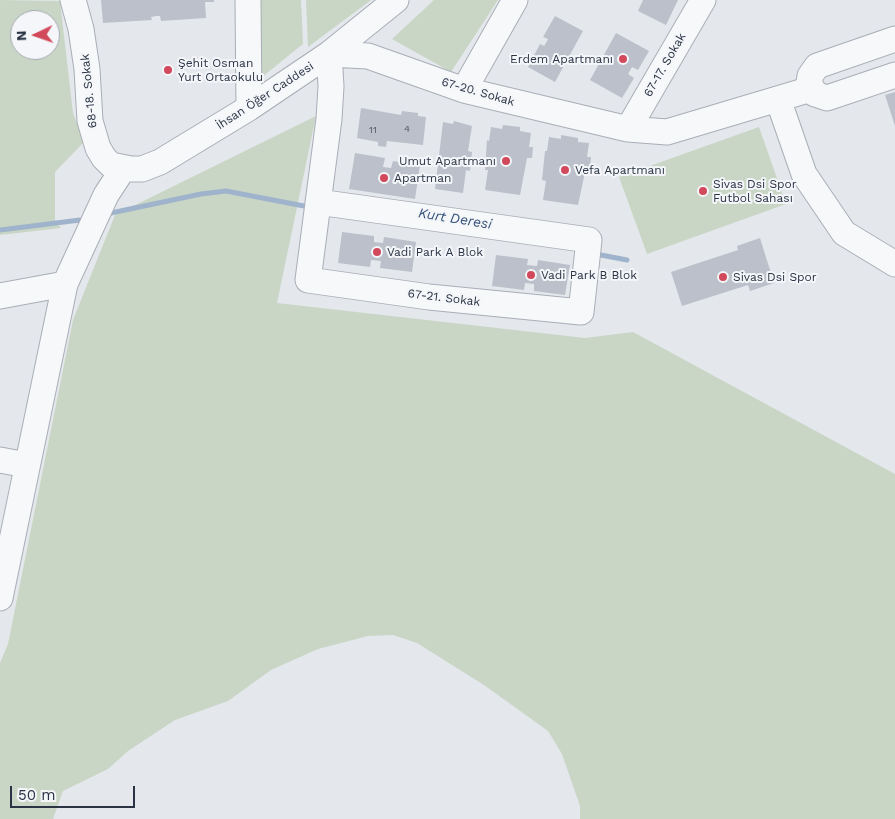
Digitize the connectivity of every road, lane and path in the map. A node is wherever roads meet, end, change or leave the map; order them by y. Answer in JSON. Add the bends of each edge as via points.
{"nodes":[{"id":1,"x":73,"y":0,"type":"edge"},
{"id":2,"x":248,"y":0,"type":"edge"},
{"id":3,"x":396,"y":0,"type":"edge"},
{"id":4,"x":516,"y":0,"type":"edge"},
{"id":5,"x":703,"y":0,"type":"edge"},
{"id":6,"x":895,"y":39,"type":"edge"},
{"id":7,"x":329,"y":54,"type":"junction"},
{"id":8,"x":895,"y":75,"type":"edge"},
{"id":9,"x":811,"y":88,"type":"junction"},
{"id":10,"x":464,"y":90,"type":"junction"},
{"id":11,"x":778,"y":99,"type":"junction"},
{"id":12,"x":249,"y":108,"type":"junction"},
{"id":13,"x":628,"y":129,"type":"junction"},
{"id":14,"x":123,"y":169,"type":"junction"},
{"id":15,"x":318,"y":202,"type":"junction"},
{"id":16,"x":895,"y":264,"type":"edge"},
{"id":17,"x":65,"y":284,"type":"junction"},
{"id":18,"x":0,"y":296,"type":"edge"},
{"id":19,"x":0,"y":460,"type":"edge"},
{"id":20,"x":27,"y":465,"type":"junction"},
{"id":21,"x":5,"y":554,"type":"edge"},
{"id":22,"x":0,"y":598,"type":"edge"}],
"edges":[{"from":1,"to":14,"type":"street","name":"68-18. Sokak","via":[[87,69],[90,120],[104,158]]},
{"from":2,"to":12,"type":"street"},
{"from":3,"to":7,"type":"street","name":"İhsan Öğer Caddesi"},
{"from":4,"to":10,"type":"street"},
{"from":5,"to":13,"type":"street","name":"67-17. Sokak"},
{"from":6,"to":9,"type":"street","via":[[818,66],[810,76]]},
{"from":7,"to":10,"type":"street","name":"67-20. Sokak","via":[[368,56]]},
{"from":7,"to":12,"type":"street","name":"İhsan Öğer Caddesi"},
{"from":7,"to":15,"type":"street","via":[[332,86]]},
{"from":8,"to":9,"type":"street","via":[[827,98]]},
{"from":9,"to":11,"type":"street","name":"67-20. Sokak"},
{"from":10,"to":13,"type":"street","name":"67-20. Sokak"},
{"from":11,"to":13,"type":"street","name":"67-20. Sokak","via":[[667,132]]},
{"from":11,"to":16,"type":"street","via":[[804,174],[844,233]]},
{"from":12,"to":14,"type":"street","name":"İhsan Öğer Caddesi","via":[[160,162],[142,168]]},
{"from":14,"to":17,"type":"street","via":[[106,195]]},
{"from":15,"to":15,"type":"street","name":"67-21. Sokak","via":[[589,240],[581,312],[430,297],[308,280]]},
{"from":17,"to":18,"type":"street"},
{"from":17,"to":20,"type":"street"},
{"from":19,"to":20,"type":"street"},
{"from":20,"to":21,"type":"street"},
{"from":21,"to":22,"type":"street"}]}
